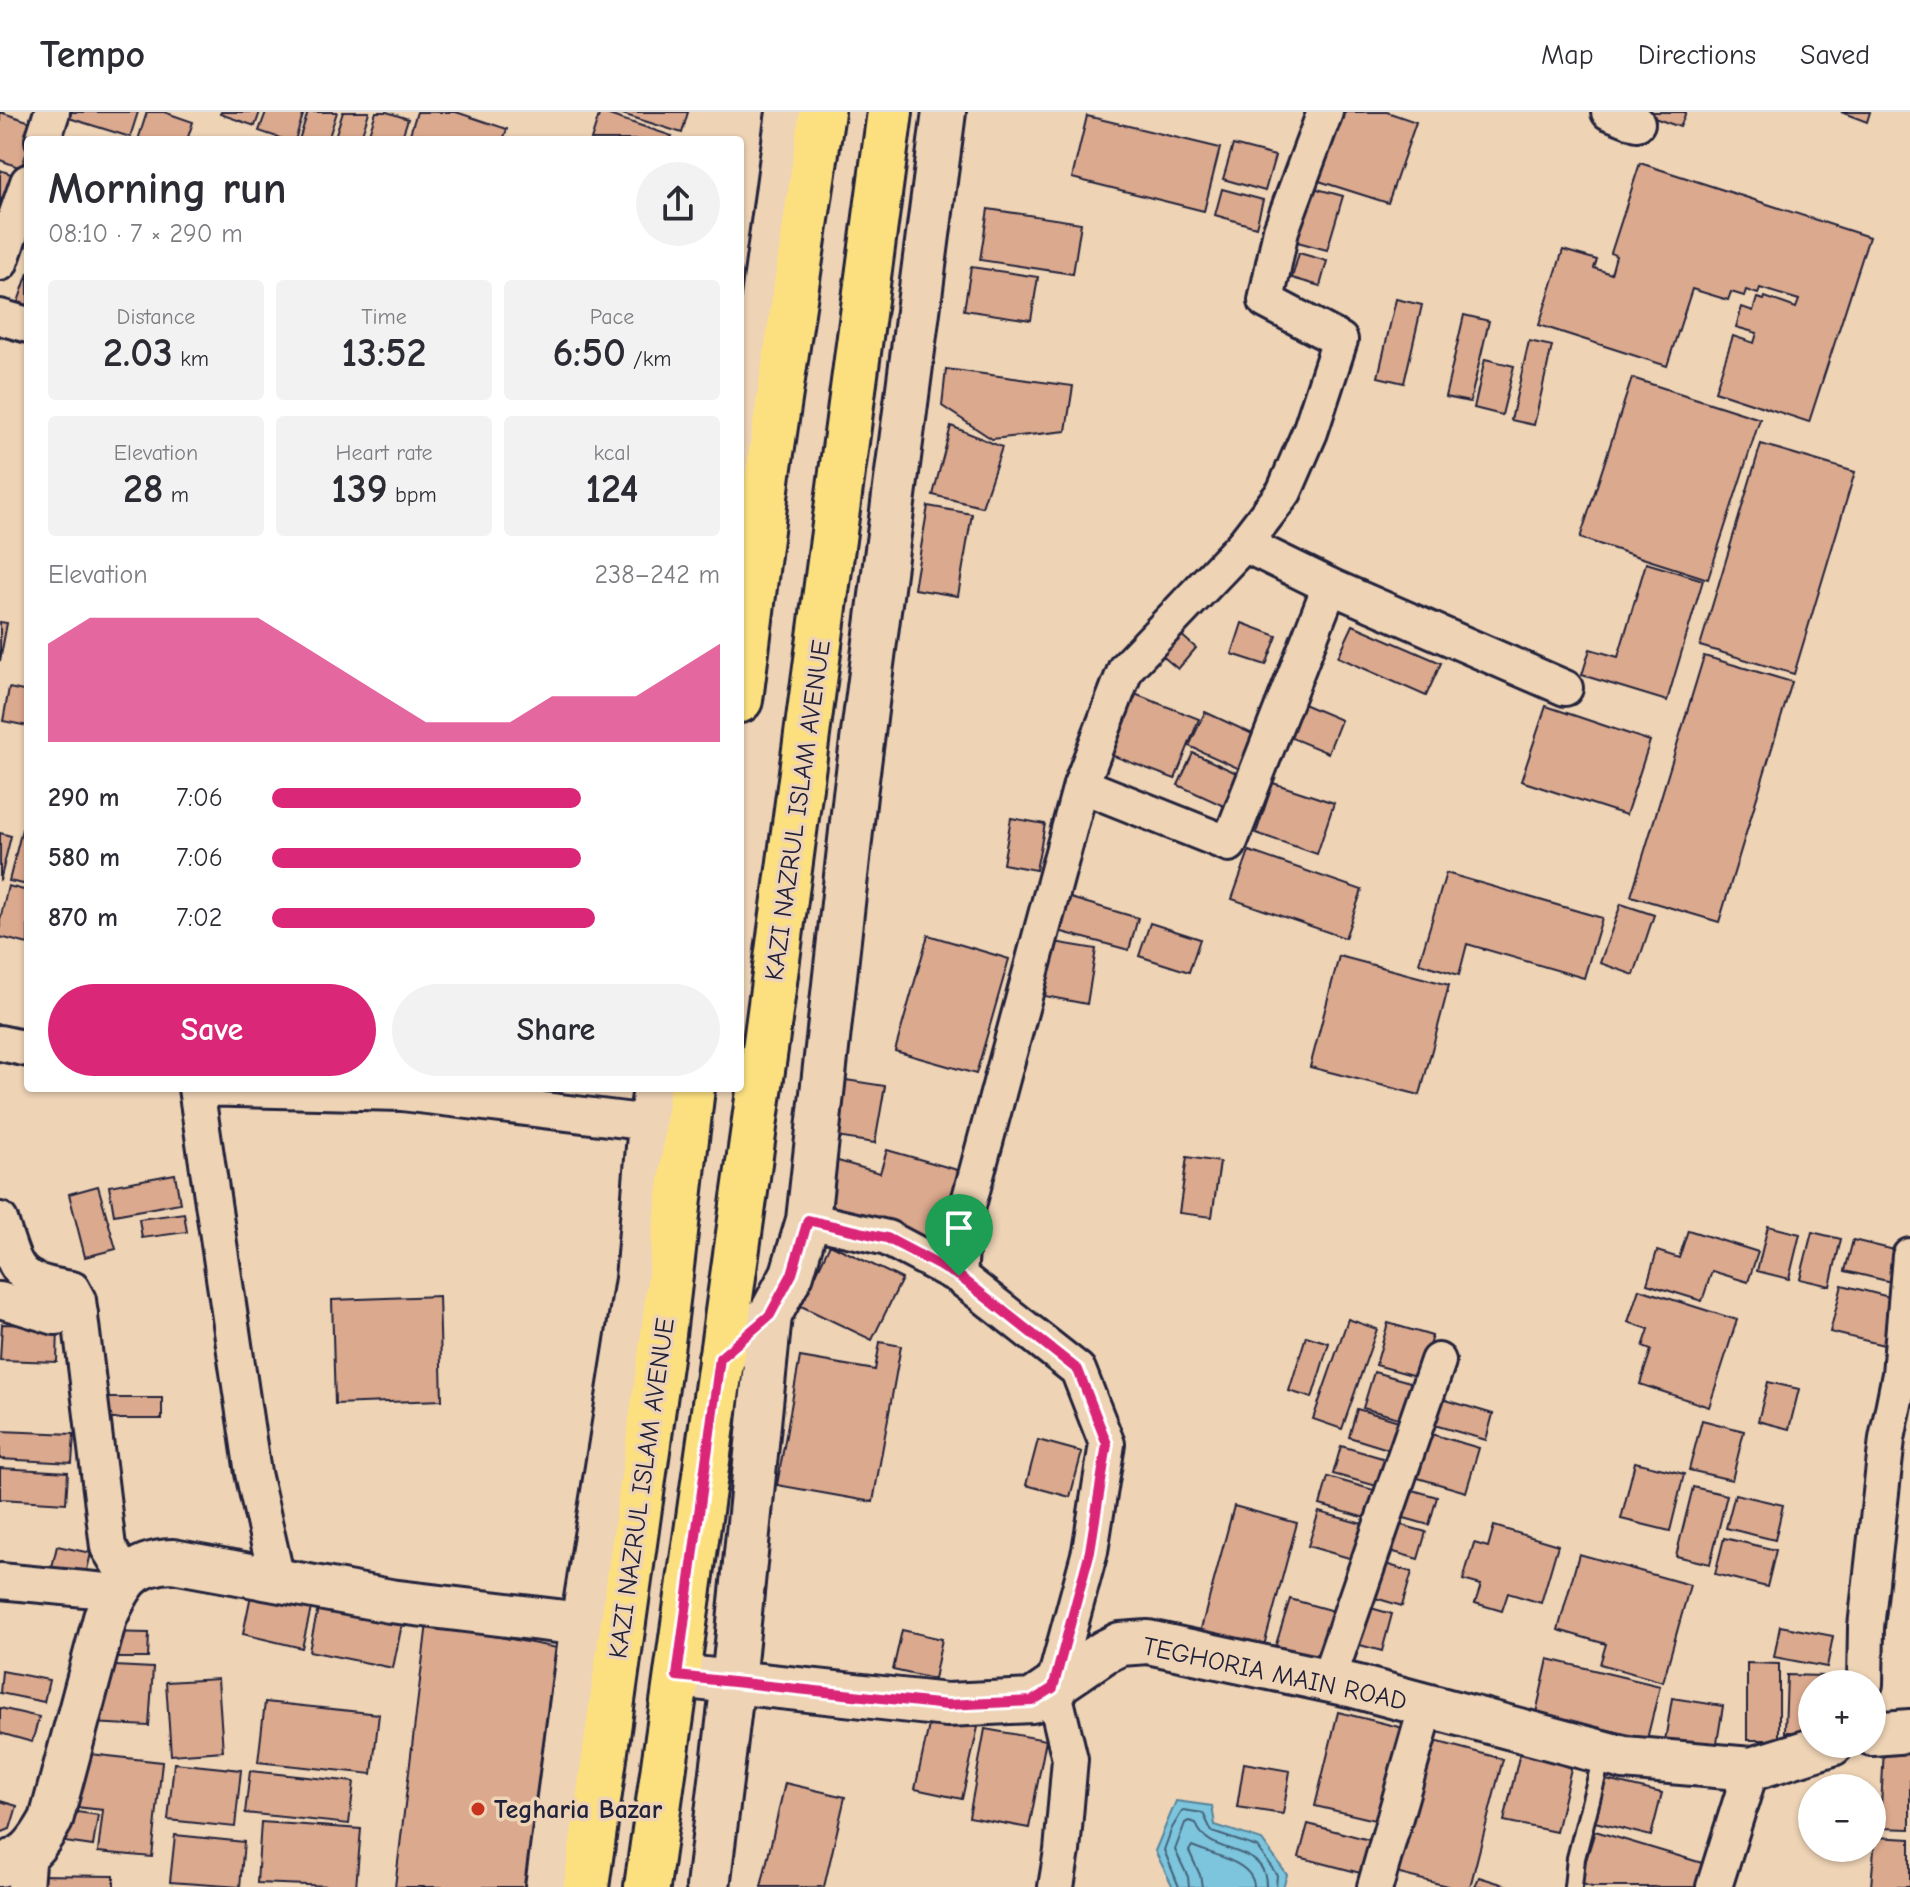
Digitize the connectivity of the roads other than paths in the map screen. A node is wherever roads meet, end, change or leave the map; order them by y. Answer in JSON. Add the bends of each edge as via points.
{"nodes":[{"id":1,"x":52,"y":112,"type":"edge"},
{"id":2,"x":788,"y":112,"type":"edge"},
{"id":3,"x":822,"y":112,"type":"edge"},
{"id":4,"x":890,"y":112,"type":"edge"},
{"id":5,"x":944,"y":112,"type":"edge"},
{"id":6,"x":1325,"y":112,"type":"edge"},
{"id":7,"x":44,"y":136,"type":"edge"},
{"id":8,"x":24,"y":194,"type":"edge"},
{"id":9,"x":0,"y":263,"type":"edge"},
{"id":10,"x":0,"y":317,"type":"edge"},
{"id":11,"x":24,"y":324,"type":"edge"},
{"id":12,"x":744,"y":438,"type":"edge"},
{"id":13,"x":1244,"y":544,"type":"junction"},
{"id":14,"x":1330,"y":586,"type":"junction"},
{"id":15,"x":744,"y":668,"type":"edge"},
{"id":16,"x":1565,"y":688,"type":"dead end"},
{"id":17,"x":1081,"y":785,"type":"junction"},
{"id":18,"x":0,"y":1043,"type":"edge"},
{"id":19,"x":24,"y":1048,"type":"edge"},
{"id":20,"x":197,"y":1092,"type":"edge"},
{"id":21,"x":361,"y":1092,"type":"edge"},
{"id":22,"x":692,"y":1092,"type":"edge"},
{"id":23,"x":652,"y":1106,"type":"edge"},
{"id":24,"x":0,"y":1220,"type":"edge"},
{"id":25,"x":808,"y":1220,"type":"junction"},
{"id":26,"x":1910,"y":1256,"type":"edge"},
{"id":27,"x":959,"y":1276,"type":"junction"},
{"id":28,"x":0,"y":1300,"type":"edge"},
{"id":29,"x":80,"y":1314,"type":"junction"},
{"id":30,"x":770,"y":1315,"type":"junction"},
{"id":31,"x":720,"y":1358,"type":"junction"},
{"id":32,"x":1438,"y":1361,"type":"dead end"},
{"id":33,"x":277,"y":1579,"type":"junction"},
{"id":34,"x":0,"y":1581,"type":"edge"},
{"id":35,"x":122,"y":1585,"type":"junction"},
{"id":36,"x":582,"y":1624,"type":"junction"},
{"id":37,"x":1865,"y":1670,"type":"edge"},
{"id":38,"x":677,"y":1676,"type":"junction"},
{"id":39,"x":1328,"y":1680,"type":"junction"},
{"id":40,"x":733,"y":1682,"type":"junction"},
{"id":41,"x":1053,"y":1688,"type":"junction"},
{"id":42,"x":1427,"y":1705,"type":"junction"},
{"id":43,"x":1910,"y":1731,"type":"edge"},
{"id":44,"x":1886,"y":1733,"type":"edge"},
{"id":45,"x":1603,"y":1752,"type":"junction"},
{"id":46,"x":1798,"y":1754,"type":"edge"},
{"id":47,"x":1751,"y":1769,"type":"junction"},
{"id":48,"x":18,"y":1868,"type":"edge"},
{"id":49,"x":547,"y":1887,"type":"edge"},
{"id":50,"x":586,"y":1887,"type":"edge"},
{"id":51,"x":647,"y":1887,"type":"edge"},
{"id":52,"x":708,"y":1887,"type":"edge"},
{"id":53,"x":1056,"y":1887,"type":"edge"},
{"id":54,"x":1375,"y":1887,"type":"edge"},
{"id":55,"x":1573,"y":1887,"type":"edge"},
{"id":56,"x":1714,"y":1887,"type":"edge"}],
"edges":[{"from":1,"to":7,"type":"street"},
{"from":2,"to":12,"type":"street"},
{"from":3,"to":15,"type":"main road"},
{"from":4,"to":31,"type":"main road","name":"KAZI NAZRUL ISLAM AVENUE"},
{"from":5,"to":25,"type":"street","via":[[855,795]]},
{"from":6,"to":13,"type":"street","via":[[1281,230],[1266,301],[1340,340],[1284,492]]},
{"from":8,"to":9,"type":"street"},
{"from":10,"to":11,"type":"street"},
{"from":13,"to":14,"type":"street"},
{"from":13,"to":17,"type":"street","via":[[1126,668]]},
{"from":14,"to":16,"type":"street"},
{"from":14,"to":17,"type":"street","via":[[1229,844]]},
{"from":17,"to":27,"type":"street","via":[[963,1224]]},
{"from":18,"to":19,"type":"street"},
{"from":20,"to":33,"type":"street","via":[[253,1473]]},
{"from":21,"to":23,"type":"street"},
{"from":22,"to":50,"type":"main road","name":"KAZI NAZRUL ISLAM AVENUE"},
{"from":23,"to":36,"type":"street","via":[[637,1279]]},
{"from":24,"to":29,"type":"street","via":[[15,1267],[41,1285],[72,1289]]},
{"from":25,"to":27,"type":"street","via":[[887,1238]]},
{"from":25,"to":30,"type":"street","via":[[792,1274]]},
{"from":26,"to":37,"type":"street"},
{"from":27,"to":41,"type":"street","via":[[1078,1370],[1107,1444],[1090,1551]]},
{"from":28,"to":29,"type":"street","via":[[55,1317]]},
{"from":29,"to":35,"type":"street","via":[[108,1547]]},
{"from":30,"to":31,"type":"street"},
{"from":30,"to":40,"type":"street"},
{"from":31,"to":38,"type":"main road","name":"KAZI NAZRUL ISLAM AVENUE"},
{"from":32,"to":39,"type":"street"},
{"from":33,"to":35,"type":"street","via":[[153,1561]]},
{"from":33,"to":36,"type":"street","via":[[390,1601]]},
{"from":34,"to":35,"type":"street"},
{"from":35,"to":48,"type":"street","via":[[94,1654],[51,1820]]},
{"from":36,"to":49,"type":"street"},
{"from":38,"to":40,"type":"street","name":"TEGHORIA MAIN ROAD"},
{"from":38,"to":51,"type":"main road","name":"KAZI NAZRUL ISLAM AVENUE"},
{"from":39,"to":41,"type":"street","name":"TEGHORIA MAIN ROAD","via":[[1148,1642],[1120,1644]]},
{"from":39,"to":42,"type":"street","name":"TEGHORIA MAIN ROAD"},
{"from":40,"to":41,"type":"street","name":"TEGHORIA MAIN ROAD","via":[[947,1705],[1032,1701]]},
{"from":40,"to":52,"type":"street"},
{"from":41,"to":53,"type":"street","via":[[1070,1759]]},
{"from":42,"to":45,"type":"street","name":"TEGHORIA MAIN ROAD"},
{"from":42,"to":54,"type":"street"},
{"from":43,"to":44,"type":"street"},
{"from":45,"to":47,"type":"street","name":"TEGHORIA MAIN ROAD"},
{"from":45,"to":55,"type":"lane"},
{"from":46,"to":47,"type":"street","name":"TEGHORIA MAIN ROAD"},
{"from":47,"to":56,"type":"street"}]}
